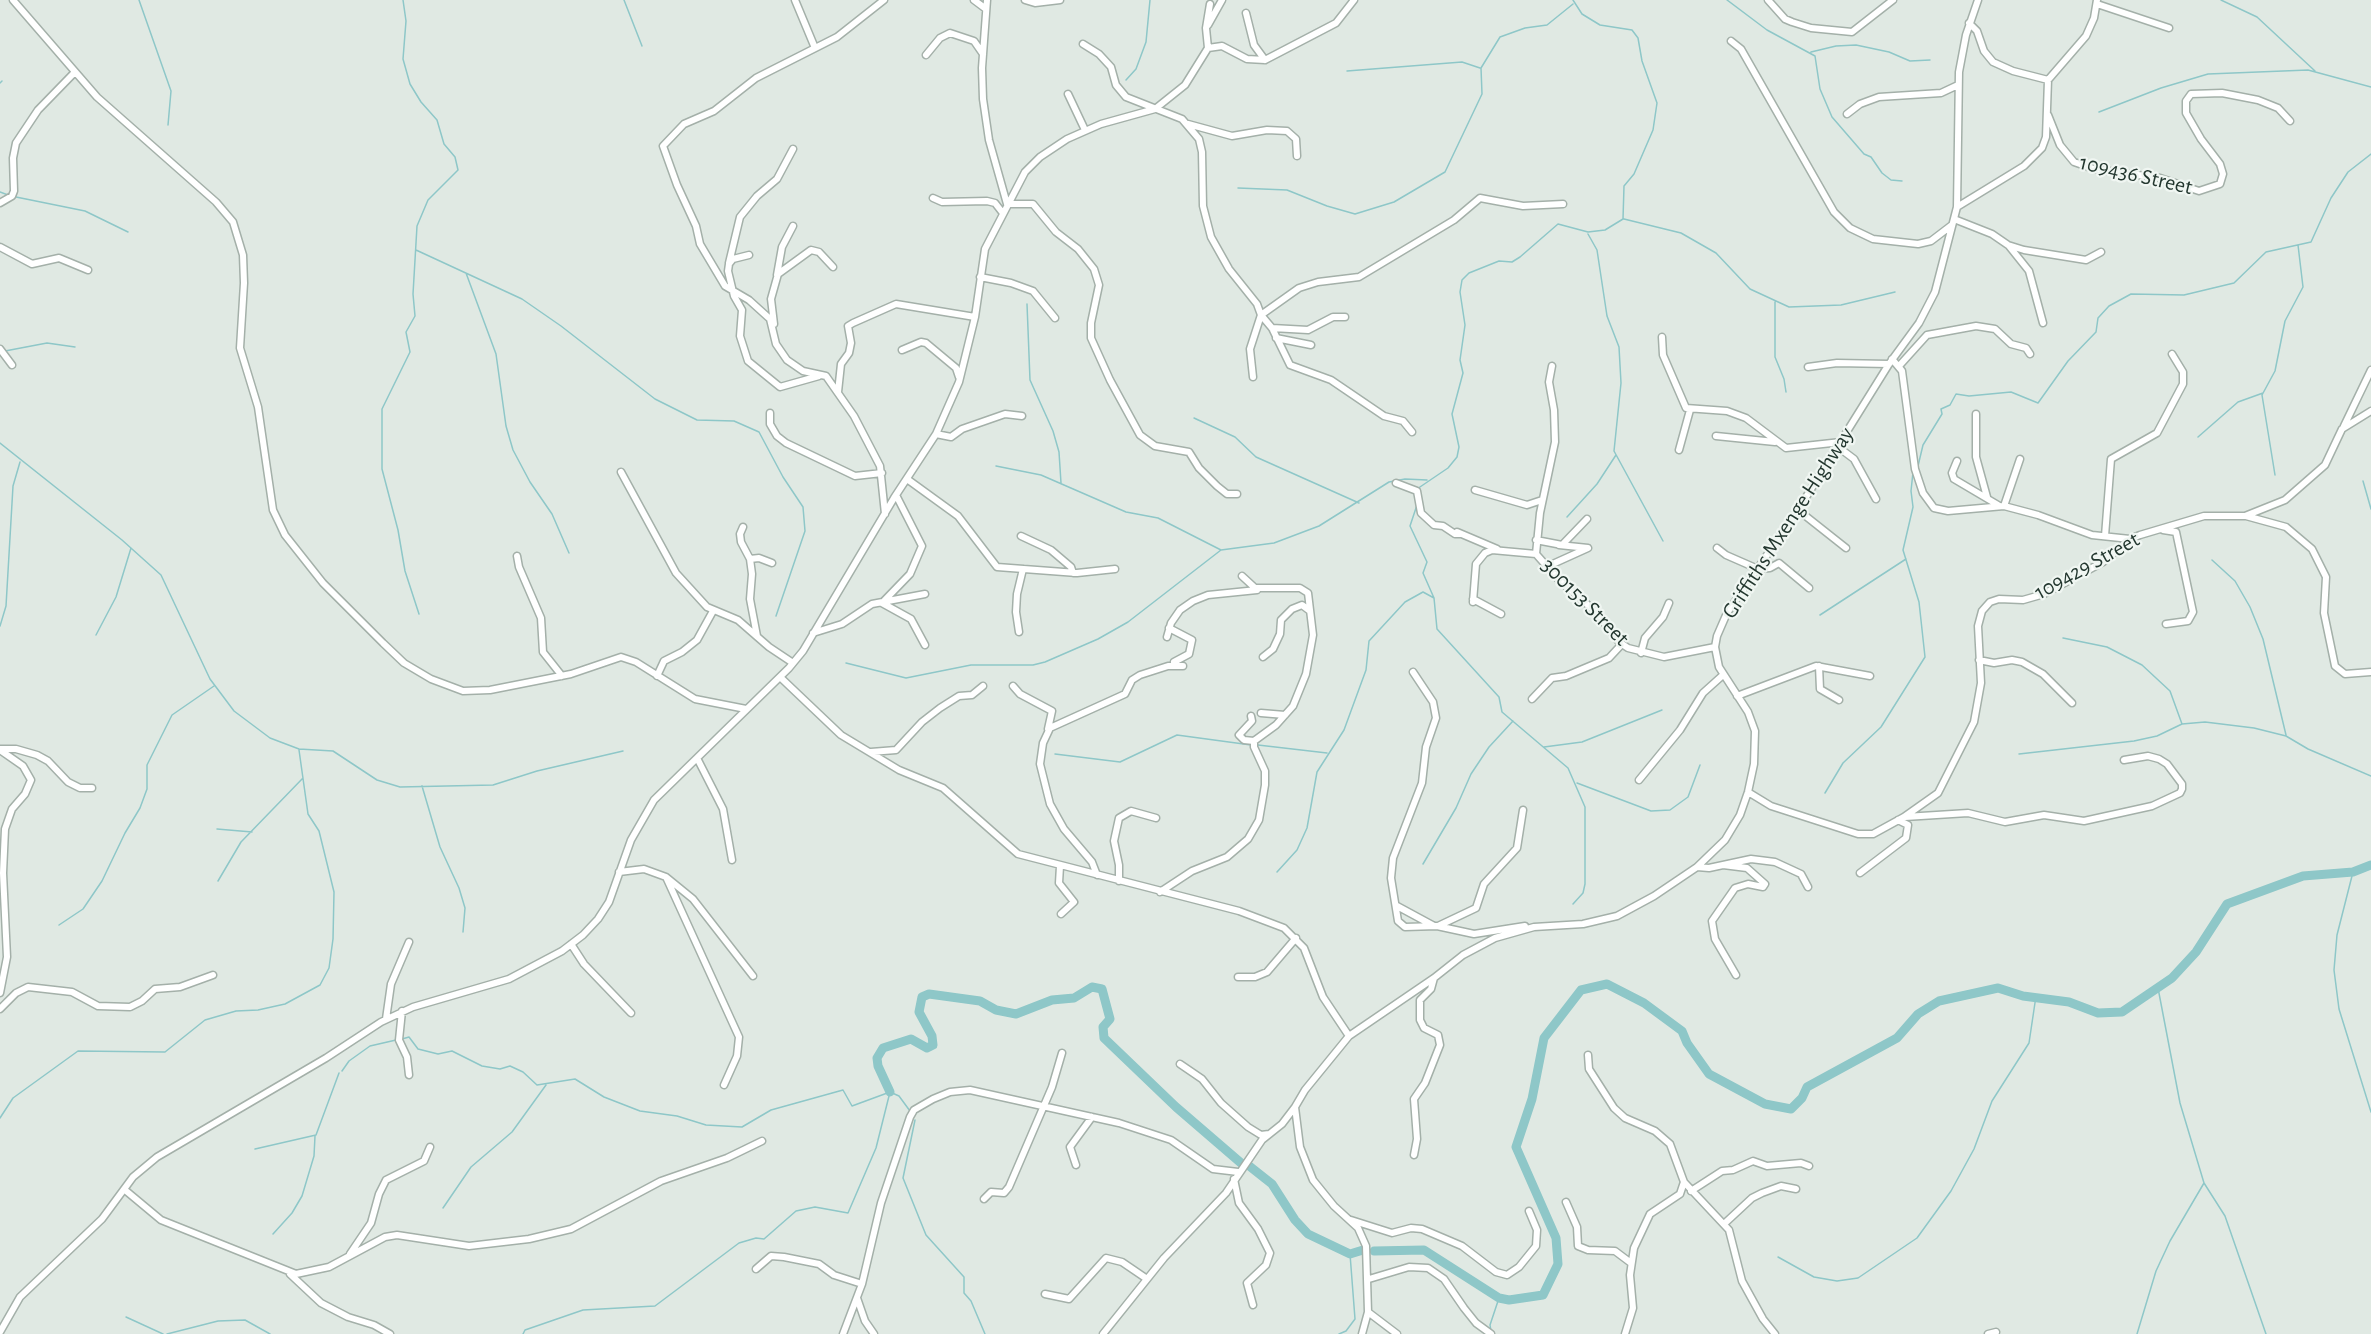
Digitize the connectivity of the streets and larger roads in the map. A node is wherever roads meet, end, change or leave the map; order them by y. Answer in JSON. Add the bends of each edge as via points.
{"nodes":[{"id":1,"x":13,"y":0,"type":"edge"},
{"id":2,"x":795,"y":0,"type":"edge"},
{"id":3,"x":884,"y":0,"type":"edge"},
{"id":4,"x":974,"y":0,"type":"edge"},
{"id":5,"x":987,"y":0,"type":"edge"},
{"id":6,"x":1025,"y":0,"type":"edge"},
{"id":7,"x":1060,"y":0,"type":"edge"},
{"id":8,"x":1222,"y":0,"type":"edge"},
{"id":9,"x":1354,"y":0,"type":"edge"},
{"id":10,"x":1768,"y":0,"type":"edge"},
{"id":11,"x":1893,"y":0,"type":"edge"},
{"id":12,"x":1978,"y":0,"type":"edge"},
{"id":13,"x":875,"y":2,"type":"edge"},
{"id":14,"x":2097,"y":2,"type":"edge"},
{"id":15,"x":1210,"y":4,"type":"dead end"},
{"id":16,"x":986,"y":9,"type":"junction"},
{"id":17,"x":1246,"y":13,"type":"dead end"},
{"id":18,"x":1969,"y":23,"type":"junction"},
{"id":19,"x":1206,"y":28,"type":"junction"},
{"id":20,"x":2169,"y":28,"type":"dead end"},
{"id":21,"x":1731,"y":41,"type":"dead end"},
{"id":22,"x":1083,"y":44,"type":"dead end"},
{"id":23,"x":815,"y":48,"type":"junction"},
{"id":24,"x":1208,"y":48,"type":"junction"},
{"id":25,"x":983,"y":54,"type":"junction"},
{"id":26,"x":926,"y":55,"type":"dead end"},
{"id":27,"x":1265,"y":60,"type":"junction"},
{"id":28,"x":74,"y":73,"type":"junction"},
{"id":29,"x":2049,"y":80,"type":"junction"},
{"id":30,"x":1958,"y":85,"type":"junction"},
{"id":31,"x":1068,"y":94,"type":"dead end"},
{"id":32,"x":1155,"y":109,"type":"junction"},
{"id":33,"x":1847,"y":114,"type":"dead end"},
{"id":34,"x":2048,"y":115,"type":"junction"},
{"id":35,"x":2290,"y":122,"type":"dead end"},
{"id":36,"x":1187,"y":124,"type":"junction"},
{"id":37,"x":1085,"y":130,"type":"junction"},
{"id":38,"x":793,"y":149,"type":"dead end"},
{"id":39,"x":1297,"y":156,"type":"dead end"},
{"id":40,"x":933,"y":198,"type":"dead end"},
{"id":41,"x":0,"y":203,"type":"edge"},
{"id":42,"x":1007,"y":204,"type":"junction"},
{"id":43,"x":1563,"y":204,"type":"dead end"},
{"id":44,"x":1957,"y":207,"type":"junction"},
{"id":45,"x":1002,"y":212,"type":"junction"},
{"id":46,"x":1953,"y":222,"type":"junction"},
{"id":47,"x":793,"y":226,"type":"dead end"},
{"id":48,"x":2008,"y":245,"type":"junction"},
{"id":49,"x":0,"y":247,"type":"edge"},
{"id":50,"x":2101,"y":252,"type":"dead end"},
{"id":51,"x":749,"y":255,"type":"dead end"},
{"id":52,"x":729,"y":264,"type":"junction"},
{"id":53,"x":833,"y":267,"type":"dead end"},
{"id":54,"x":88,"y":270,"type":"dead end"},
{"id":55,"x":777,"y":276,"type":"junction"},
{"id":56,"x":980,"y":277,"type":"junction"},
{"id":57,"x":734,"y":292,"type":"junction"},
{"id":58,"x":1261,"y":315,"type":"junction"},
{"id":59,"x":975,"y":317,"type":"junction"},
{"id":60,"x":1345,"y":317,"type":"dead end"},
{"id":61,"x":1055,"y":318,"type":"dead end"},
{"id":62,"x":2043,"y":323,"type":"dead end"},
{"id":63,"x":774,"y":325,"type":"junction"},
{"id":64,"x":1272,"y":328,"type":"junction"},
{"id":65,"x":1662,"y":337,"type":"dead end"},
{"id":66,"x":1276,"y":338,"type":"junction"},
{"id":67,"x":1311,"y":345,"type":"dead end"},
{"id":68,"x":0,"y":349,"type":"edge"},
{"id":69,"x":902,"y":350,"type":"dead end"},
{"id":70,"x":2030,"y":354,"type":"dead end"},
{"id":71,"x":2172,"y":354,"type":"dead end"},
{"id":72,"x":1890,"y":361,"type":"junction"},
{"id":73,"x":12,"y":365,"type":"dead end"},
{"id":74,"x":1552,"y":366,"type":"dead end"},
{"id":75,"x":1899,"y":366,"type":"junction"},
{"id":76,"x":1808,"y":368,"type":"dead end"},
{"id":77,"x":2371,"y":370,"type":"edge"},
{"id":78,"x":822,"y":375,"type":"junction"},
{"id":79,"x":960,"y":377,"type":"junction"},
{"id":80,"x":1253,"y":377,"type":"dead end"},
{"id":81,"x":837,"y":392,"type":"junction"},
{"id":82,"x":1689,"y":410,"type":"junction"},
{"id":83,"x":2371,"y":411,"type":"edge"},
{"id":84,"x":770,"y":413,"type":"dead end"},
{"id":85,"x":1976,"y":414,"type":"dead end"},
{"id":86,"x":1022,"y":416,"type":"dead end"},
{"id":87,"x":2342,"y":429,"type":"junction"},
{"id":88,"x":1412,"y":432,"type":"dead end"},
{"id":89,"x":936,"y":434,"type":"junction"},
{"id":90,"x":1716,"y":436,"type":"dead end"},
{"id":91,"x":1775,"y":442,"type":"junction"},
{"id":92,"x":1839,"y":445,"type":"junction"},
{"id":93,"x":1680,"y":450,"type":"dead end"},
{"id":94,"x":2020,"y":459,"type":"dead end"},
{"id":95,"x":1957,"y":461,"type":"dead end"},
{"id":96,"x":621,"y":472,"type":"dead end"},
{"id":97,"x":882,"y":473,"type":"junction"},
{"id":98,"x":907,"y":479,"type":"junction"},
{"id":99,"x":1396,"y":483,"type":"dead end"},
{"id":100,"x":1475,"y":490,"type":"dead end"},
{"id":101,"x":1237,"y":494,"type":"dead end"},
{"id":102,"x":896,"y":495,"type":"junction"},
{"id":103,"x":1987,"y":497,"type":"junction"},
{"id":104,"x":1876,"y":499,"type":"dead end"},
{"id":105,"x":1542,"y":500,"type":"junction"},
{"id":106,"x":2001,"y":506,"type":"junction"},
{"id":107,"x":1798,"y":510,"type":"junction"},
{"id":108,"x":885,"y":514,"type":"junction"},
{"id":109,"x":2246,"y":516,"type":"junction"},
{"id":110,"x":1587,"y":519,"type":"dead end"},
{"id":111,"x":743,"y":527,"type":"dead end"},
{"id":112,"x":2148,"y":533,"type":"junction"},
{"id":113,"x":1021,"y":536,"type":"dead end"},
{"id":114,"x":2105,"y":536,"type":"junction"},
{"id":115,"x":2130,"y":539,"type":"junction"},
{"id":116,"x":1536,"y":540,"type":"junction"},
{"id":117,"x":1560,"y":545,"type":"junction"},
{"id":118,"x":1717,"y":548,"type":"dead end"},
{"id":119,"x":1846,"y":548,"type":"dead end"},
{"id":120,"x":1501,"y":551,"type":"junction"},
{"id":121,"x":1536,"y":554,"type":"junction"},
{"id":122,"x":518,"y":556,"type":"dead end"},
{"id":123,"x":750,"y":559,"type":"junction"},
{"id":124,"x":772,"y":563,"type":"dead end"},
{"id":125,"x":1546,"y":567,"type":"junction"},
{"id":126,"x":1023,"y":569,"type":"junction"},
{"id":127,"x":1115,"y":569,"type":"dead end"},
{"id":128,"x":1758,"y":569,"type":"junction"},
{"id":129,"x":1073,"y":573,"type":"junction"},
{"id":130,"x":1242,"y":576,"type":"dead end"},
{"id":131,"x":1809,"y":588,"type":"dead end"},
{"id":132,"x":1260,"y":589,"type":"junction"},
{"id":133,"x":925,"y":594,"type":"dead end"},
{"id":134,"x":882,"y":603,"type":"junction"},
{"id":135,"x":1669,"y":603,"type":"dead end"},
{"id":136,"x":713,"y":611,"type":"junction"},
{"id":137,"x":1310,"y":611,"type":"junction"},
{"id":138,"x":1501,"y":614,"type":"dead end"},
{"id":139,"x":2166,"y":624,"type":"dead end"},
{"id":140,"x":1169,"y":628,"type":"junction"},
{"id":141,"x":1019,"y":632,"type":"dead end"},
{"id":142,"x":813,"y":633,"type":"junction"},
{"id":143,"x":758,"y":636,"type":"junction"},
{"id":144,"x":1167,"y":638,"type":"dead end"},
{"id":145,"x":1622,"y":644,"type":"junction"},
{"id":146,"x":925,"y":645,"type":"dead end"},
{"id":147,"x":1715,"y":647,"type":"junction"},
{"id":148,"x":1641,"y":653,"type":"junction"},
{"id":149,"x":1263,"y":657,"type":"dead end"},
{"id":150,"x":1979,"y":660,"type":"junction"},
{"id":151,"x":793,"y":663,"type":"junction"},
{"id":152,"x":1169,"y":666,"type":"junction"},
{"id":153,"x":1183,"y":666,"type":"dead end"},
{"id":154,"x":1819,"y":666,"type":"junction"},
{"id":155,"x":1413,"y":672,"type":"dead end"},
{"id":156,"x":2371,"y":672,"type":"edge"},
{"id":157,"x":1723,"y":675,"type":"junction"},
{"id":158,"x":562,"y":676,"type":"junction"},
{"id":159,"x":657,"y":676,"type":"junction"},
{"id":160,"x":1870,"y":676,"type":"dead end"},
{"id":161,"x":780,"y":677,"type":"junction"},
{"id":162,"x":983,"y":686,"type":"dead end"},
{"id":163,"x":1013,"y":686,"type":"dead end"},
{"id":164,"x":1737,"y":696,"type":"junction"},
{"id":165,"x":1532,"y":699,"type":"dead end"},
{"id":166,"x":1839,"y":700,"type":"dead end"},
{"id":167,"x":2072,"y":703,"type":"dead end"},
{"id":168,"x":746,"y":709,"type":"junction"},
{"id":169,"x":1261,"y":713,"type":"dead end"},
{"id":170,"x":1285,"y":715,"type":"junction"},
{"id":171,"x":1251,"y":716,"type":"dead end"},
{"id":172,"x":1047,"y":733,"type":"junction"},
{"id":173,"x":1254,"y":741,"type":"junction"},
{"id":174,"x":0,"y":749,"type":"edge"},
{"id":175,"x":871,"y":752,"type":"junction"},
{"id":176,"x":697,"y":758,"type":"junction"},
{"id":177,"x":2124,"y":760,"type":"dead end"},
{"id":178,"x":1640,"y":780,"type":"dead end"},
{"id":179,"x":92,"y":788,"type":"dead end"},
{"id":180,"x":1748,"y":792,"type":"junction"},
{"id":181,"x":1523,"y":810,"type":"dead end"},
{"id":182,"x":1156,"y":818,"type":"dead end"},
{"id":183,"x":1901,"y":819,"type":"junction"},
{"id":184,"x":732,"y":860,"type":"dead end"},
{"id":185,"x":1723,"y":865,"type":"junction"},
{"id":186,"x":1060,"y":866,"type":"junction"},
{"id":187,"x":1697,"y":867,"type":"junction"},
{"id":188,"x":619,"y":872,"type":"junction"},
{"id":189,"x":1860,"y":873,"type":"dead end"},
{"id":190,"x":1097,"y":875,"type":"junction"},
{"id":191,"x":666,"y":877,"type":"junction"},
{"id":192,"x":1119,"y":881,"type":"junction"},
{"id":193,"x":1808,"y":887,"type":"dead end"},
{"id":194,"x":1160,"y":892,"type":"junction"},
{"id":195,"x":1397,"y":906,"type":"junction"},
{"id":196,"x":1061,"y":914,"type":"dead end"},
{"id":197,"x":1436,"y":926,"type":"junction"},
{"id":198,"x":1534,"y":927,"type":"junction"},
{"id":199,"x":1296,"y":938,"type":"junction"},
{"id":200,"x":409,"y":942,"type":"dead end"},
{"id":201,"x":571,"y":944,"type":"junction"},
{"id":202,"x":213,"y":975,"type":"dead end"},
{"id":203,"x":1736,"y":975,"type":"dead end"},
{"id":204,"x":753,"y":976,"type":"dead end"},
{"id":205,"x":1238,"y":977,"type":"dead end"},
{"id":206,"x":1434,"y":978,"type":"junction"},
{"id":207,"x":0,"y":993,"type":"edge"},
{"id":208,"x":0,"y":1009,"type":"edge"},
{"id":209,"x":402,"y":1011,"type":"junction"},
{"id":210,"x":631,"y":1013,"type":"dead end"},
{"id":211,"x":386,"y":1019,"type":"junction"},
{"id":212,"x":1349,"y":1036,"type":"junction"},
{"id":213,"x":1062,"y":1053,"type":"dead end"},
{"id":214,"x":1588,"y":1055,"type":"dead end"},
{"id":215,"x":1180,"y":1064,"type":"dead end"},
{"id":216,"x":409,"y":1075,"type":"dead end"},
{"id":217,"x":724,"y":1085,"type":"dead end"},
{"id":218,"x":1295,"y":1107,"type":"junction"},
{"id":219,"x":1043,"y":1108,"type":"junction"},
{"id":220,"x":1092,"y":1117,"type":"junction"},
{"id":221,"x":1269,"y":1134,"type":"junction"},
{"id":222,"x":762,"y":1141,"type":"dead end"},
{"id":223,"x":430,"y":1147,"type":"dead end"},
{"id":224,"x":1414,"y":1155,"type":"dead end"},
{"id":225,"x":1076,"y":1164,"type":"dead end"},
{"id":226,"x":1809,"y":1167,"type":"dead end"},
{"id":227,"x":1238,"y":1172,"type":"junction"},
{"id":228,"x":1234,"y":1179,"type":"junction"},
{"id":229,"x":1684,"y":1182,"type":"junction"},
{"id":230,"x":1796,"y":1189,"type":"dead end"},
{"id":231,"x":125,"y":1190,"type":"junction"},
{"id":232,"x":1690,"y":1191,"type":"junction"},
{"id":233,"x":984,"y":1199,"type":"dead end"},
{"id":234,"x":1566,"y":1202,"type":"dead end"},
{"id":235,"x":1529,"y":1211,"type":"dead end"},
{"id":236,"x":1350,"y":1220,"type":"junction"},
{"id":237,"x":1724,"y":1224,"type":"junction"},
{"id":238,"x":348,"y":1257,"type":"junction"},
{"id":239,"x":1630,"y":1263,"type":"junction"},
{"id":240,"x":756,"y":1269,"type":"dead end"},
{"id":241,"x":289,"y":1274,"type":"junction"},
{"id":242,"x":1147,"y":1279,"type":"junction"},
{"id":243,"x":1369,"y":1279,"type":"junction"},
{"id":244,"x":862,"y":1284,"type":"junction"},
{"id":245,"x":1045,"y":1294,"type":"dead end"},
{"id":246,"x":857,"y":1298,"type":"junction"},
{"id":247,"x":1253,"y":1305,"type":"dead end"},
{"id":248,"x":1368,"y":1311,"type":"junction"},
{"id":249,"x":0,"y":1332,"type":"edge"},
{"id":250,"x":1996,"y":1332,"type":"dead end"},
{"id":251,"x":390,"y":1334,"type":"edge"},
{"id":252,"x":843,"y":1334,"type":"edge"},
{"id":253,"x":874,"y":1334,"type":"edge"},
{"id":254,"x":1103,"y":1334,"type":"edge"},
{"id":255,"x":1362,"y":1334,"type":"edge"},
{"id":256,"x":1397,"y":1334,"type":"edge"},
{"id":257,"x":1491,"y":1334,"type":"edge"},
{"id":258,"x":1625,"y":1334,"type":"edge"},
{"id":259,"x":1775,"y":1334,"type":"edge"},
{"id":260,"x":1988,"y":1334,"type":"edge"}],
"edges":[{"from":1,"to":28,"type":"street"},
{"from":2,"to":23,"type":"street"},
{"from":3,"to":13,"type":"street"},
{"from":4,"to":16,"type":"street"},
{"from":5,"to":16,"type":"street"},
{"from":6,"to":7,"type":"street"},
{"from":8,"to":19,"type":"street"},
{"from":9,"to":27,"type":"street","via":[[1336,23]]},
{"from":10,"to":11,"type":"street","via":[[1792,22],[1852,32]]},
{"from":12,"to":18,"type":"street","name":"Griffiths Mxenge Highway"},
{"from":13,"to":23,"type":"street","via":[[852,27]]},
{"from":14,"to":20,"type":"street"},
{"from":14,"to":29,"type":"street","via":[[2094,18],[2079,44]]},
{"from":15,"to":19,"type":"street"},
{"from":16,"to":25,"type":"street"},
{"from":17,"to":27,"type":"street","via":[[1254,45]]},
{"from":18,"to":29,"type":"street","via":[[1993,62]]},
{"from":18,"to":30,"type":"street","name":"Griffiths Mxenge Highway"},
{"from":19,"to":24,"type":"street"},
{"from":21,"to":46,"type":"street","via":[[1741,49],[1812,176],[1845,223],[1873,239],[1918,244],[1931,241]]},
{"from":22,"to":32,"type":"street","via":[[1112,67],[1116,85],[1126,97]]},
{"from":23,"to":57,"type":"street","via":[[756,78],[714,111],[684,123],[663,144],[700,244],[725,286]]},
{"from":24,"to":27,"type":"street","via":[[1222,46],[1247,59]]},
{"from":24,"to":32,"type":"street","via":[[1185,85]]},
{"from":25,"to":26,"type":"street","via":[[974,41],[950,33],[940,38]]},
{"from":25,"to":42,"type":"street","via":[[987,128]]},
{"from":28,"to":41,"type":"street","via":[[38,110],[16,143],[14,191]]},
{"from":28,"to":158,"type":"street","via":[[233,222],[243,255],[240,348],[258,407],[273,510],[285,535],[323,583],[404,663],[444,686],[473,692]]},
{"from":29,"to":34,"type":"street"},
{"from":30,"to":33,"type":"street","via":[[1941,93],[1879,97]]},
{"from":30,"to":44,"type":"street","name":"Griffiths Mxenge Highway"},
{"from":31,"to":37,"type":"street"},
{"from":32,"to":36,"type":"street"},
{"from":32,"to":37,"type":"street"},
{"from":34,"to":35,"type":"street","name":"109436 Street","via":[[2060,145],[2074,162],[2094,169],[2160,178],[2199,191],[2220,184],[2223,174],[2186,112],[2191,94],[2222,93],[2258,100],[2278,108]]},
{"from":34,"to":44,"type":"street","via":[[2045,142],[2024,166]]},
{"from":36,"to":39,"type":"street","via":[[1232,136],[1267,130],[1287,132],[1296,139]]},
{"from":36,"to":58,"type":"street","via":[[1202,146],[1203,206],[1211,237]]},
{"from":37,"to":42,"type":"street","via":[[1040,157],[1025,172]]},
{"from":38,"to":52,"type":"street","via":[[777,179],[740,217]]},
{"from":40,"to":45,"type":"street","via":[[942,202],[987,201],[995,203]]},
{"from":42,"to":45,"type":"street"},
{"from":42,"to":101,"type":"street","via":[[1033,204],[1094,269],[1099,285],[1091,338],[1140,435],[1155,446],[1189,452],[1217,486],[1227,494]]},
{"from":43,"to":58,"type":"street","via":[[1523,206],[1480,198],[1454,220],[1359,277],[1299,288]]},
{"from":44,"to":46,"type":"street","name":"Griffiths Mxenge Highway"},
{"from":45,"to":56,"type":"street","via":[[985,249]]},
{"from":46,"to":48,"type":"street","via":[[1992,234]]},
{"from":46,"to":72,"type":"street","name":"Griffiths Mxenge Highway","via":[[1935,292],[1919,323]]},
{"from":47,"to":55,"type":"street","via":[[782,247]]},
{"from":48,"to":50,"type":"street","via":[[2086,260]]},
{"from":48,"to":62,"type":"street","via":[[2028,267]]},
{"from":49,"to":54,"type":"street","via":[[32,264],[59,258]]},
{"from":51,"to":52,"type":"street"},
{"from":52,"to":57,"type":"street"},
{"from":53,"to":55,"type":"street","via":[[819,252],[811,250]]},
{"from":55,"to":63,"type":"street","via":[[771,299]]},
{"from":56,"to":59,"type":"street"},
{"from":56,"to":61,"type":"street","via":[[1033,291]]},
{"from":57,"to":63,"type":"street","via":[[749,300]]},
{"from":57,"to":78,"type":"street","via":[[742,310],[740,336],[752,365],[780,387]]},
{"from":58,"to":64,"type":"street"},
{"from":58,"to":80,"type":"street","via":[[1250,350]]},
{"from":59,"to":79,"type":"street"},
{"from":59,"to":81,"type":"street","via":[[896,304],[852,323],[849,353],[841,364]]},
{"from":60,"to":64,"type":"street","via":[[1333,318],[1308,330]]},
{"from":63,"to":78,"type":"street","via":[[776,344],[787,360],[803,371]]},
{"from":64,"to":66,"type":"street"},
{"from":65,"to":82,"type":"street","via":[[1667,364],[1680,399]]},
{"from":66,"to":67,"type":"street"},
{"from":66,"to":88,"type":"street","via":[[1290,365],[1331,380],[1384,416],[1403,421]]},
{"from":68,"to":73,"type":"street"},
{"from":69,"to":79,"type":"street","via":[[926,343],[956,368]]},
{"from":70,"to":75,"type":"street","via":[[1995,329],[1976,326],[1927,335]]},
{"from":71,"to":114,"type":"street","via":[[2184,381],[2160,429],[2111,459]]},
{"from":72,"to":75,"type":"street"},
{"from":72,"to":76,"type":"street"},
{"from":72,"to":92,"type":"street","name":"Griffiths Mxenge Highway"},
{"from":74,"to":105,"type":"street","name":"300153 Street","via":[[1549,382],[1555,442]]},
{"from":75,"to":106,"type":"street","via":[[1912,458],[1928,502],[1934,508],[1948,511]]},
{"from":77,"to":87,"type":"street","name":"109429 Street"},
{"from":78,"to":81,"type":"street"},
{"from":79,"to":89,"type":"street"},
{"from":81,"to":97,"type":"street","via":[[854,416]]},
{"from":82,"to":91,"type":"street","via":[[1727,411],[1746,418]]},
{"from":82,"to":93,"type":"street"},
{"from":83,"to":87,"type":"street"},
{"from":84,"to":97,"type":"street","via":[[770,424],[786,443],[855,476]]},
{"from":85,"to":103,"type":"street","via":[[1976,457]]},
{"from":86,"to":89,"type":"street","via":[[1005,414],[962,429],[951,437]]},
{"from":87,"to":109,"type":"street","name":"109429 Street","via":[[2325,465],[2302,487],[2285,500]]},
{"from":89,"to":98,"type":"street"},
{"from":90,"to":91,"type":"street"},
{"from":91,"to":92,"type":"street","via":[[1786,448]]},
{"from":92,"to":104,"type":"street","via":[[1854,459]]},
{"from":92,"to":107,"type":"street","name":"Griffiths Mxenge Highway"},
{"from":94,"to":106,"type":"street"},
{"from":95,"to":103,"type":"street","via":[[1954,479]]},
{"from":96,"to":136,"type":"street","via":[[673,569]]},
{"from":97,"to":108,"type":"street"},
{"from":98,"to":102,"type":"street"},
{"from":98,"to":126,"type":"street","via":[[958,516],[994,566]]},
{"from":99,"to":120,"type":"street","via":[[1417,491],[1421,513],[1434,525]]},
{"from":100,"to":105,"type":"street","via":[[1527,506]]},
{"from":102,"to":108,"type":"street"},
{"from":102,"to":134,"type":"street","via":[[922,546],[910,574]]},
{"from":103,"to":106,"type":"street"},
{"from":105,"to":116,"type":"street","name":"300153 Street"},
{"from":106,"to":114,"type":"street"},
{"from":107,"to":119,"type":"street"},
{"from":107,"to":128,"type":"street","name":"Griffiths Mxenge Highway"},
{"from":108,"to":142,"type":"street"},
{"from":109,"to":112,"type":"street","name":"109429 Street","via":[[2204,516]]},
{"from":109,"to":156,"type":"street","via":[[2278,523],[2312,549],[2326,577],[2324,613],[2335,666],[2345,674]]},
{"from":110,"to":117,"type":"street"},
{"from":111,"to":123,"type":"street","via":[[741,542]]},
{"from":112,"to":115,"type":"street","name":"109429 Street"},
{"from":112,"to":139,"type":"street","via":[[2170,529],[2176,532],[2193,612],[2188,621]]},
{"from":113,"to":129,"type":"street","via":[[1051,550]]},
{"from":114,"to":115,"type":"street"},
{"from":115,"to":150,"type":"street","name":"109429 Street","via":[[2103,562],[2044,594],[2024,600],[1990,602],[1982,611],[1978,626]]},
{"from":116,"to":117,"type":"street"},
{"from":116,"to":121,"type":"street","name":"300153 Street"},
{"from":117,"to":125,"type":"street","via":[[1588,548]]},
{"from":118,"to":128,"type":"street"},
{"from":120,"to":121,"type":"street"},
{"from":120,"to":138,"type":"street","via":[[1489,551],[1480,558],[1475,569],[1473,600]]},
{"from":121,"to":125,"type":"street","name":"300153 Street"},
{"from":122,"to":158,"type":"street","via":[[541,618],[543,652]]},
{"from":123,"to":124,"type":"street"},
{"from":123,"to":143,"type":"street","via":[[750,599]]},
{"from":125,"to":145,"type":"street","name":"300153 Street","via":[[1596,612]]},
{"from":126,"to":129,"type":"street"},
{"from":126,"to":141,"type":"street","via":[[1017,594]]},
{"from":127,"to":129,"type":"street"},
{"from":128,"to":131,"type":"street","via":[[1779,563]]},
{"from":128,"to":147,"type":"street","name":"Griffiths Mxenge Highway","via":[[1727,613]]},
{"from":130,"to":132,"type":"street","via":[[1252,587]]},
{"from":132,"to":137,"type":"street","via":[[1303,589],[1310,595]]},
{"from":132,"to":140,"type":"street","via":[[1208,595],[1193,601],[1180,610]]},
{"from":133,"to":134,"type":"street"},
{"from":134,"to":142,"type":"street","via":[[865,606],[838,626]]},
{"from":134,"to":146,"type":"street","via":[[911,619]]},
{"from":135,"to":148,"type":"street","via":[[1645,638]]},
{"from":136,"to":143,"type":"street","via":[[738,620]]},
{"from":136,"to":159,"type":"street","via":[[697,640],[664,661]]},
{"from":137,"to":149,"type":"street","via":[[1302,605],[1292,609],[1281,620],[1273,649]]},
{"from":137,"to":170,"type":"street","via":[[1313,635],[1306,674],[1299,696]]},
{"from":140,"to":144,"type":"street"},
{"from":140,"to":152,"type":"street","via":[[1192,640],[1189,654]]},
{"from":142,"to":151,"type":"street"},
{"from":143,"to":151,"type":"street"},
{"from":145,"to":148,"type":"street","name":"300153 Street"},
{"from":145,"to":165,"type":"street","via":[[1609,658],[1552,678]]},
{"from":147,"to":148,"type":"street","name":"300153 Street","via":[[1675,657]]},
{"from":147,"to":157,"type":"street","name":"Griffiths Mxenge Highway"},
{"from":150,"to":167,"type":"street","via":[[2022,662],[2043,674]]},
{"from":150,"to":183,"type":"street","name":"109429 Street","via":[[1977,708],[1960,751],[1938,794]]},
{"from":151,"to":161,"type":"street"},
{"from":152,"to":153,"type":"street"},
{"from":152,"to":172,"type":"street","via":[[1140,675],[1132,680],[1125,694],[1054,726]]},
{"from":154,"to":160,"type":"street"},
{"from":154,"to":164,"type":"street"},
{"from":154,"to":166,"type":"street","via":[[1820,689]]},
{"from":155,"to":195,"type":"street","via":[[1433,702],[1437,718],[1426,747],[1422,783],[1393,858],[1391,878]]},
{"from":157,"to":164,"type":"street","name":"Griffiths Mxenge Highway"},
{"from":157,"to":178,"type":"street","via":[[1703,693],[1680,730]]},
{"from":158,"to":159,"type":"street","via":[[621,657]]},
{"from":159,"to":168,"type":"street","via":[[695,699]]},
{"from":161,"to":168,"type":"street"},
{"from":161,"to":175,"type":"street","via":[[841,735]]},
{"from":162,"to":175,"type":"street","via":[[972,695],[959,696],[940,708],[897,750]]},
{"from":163,"to":172,"type":"street","via":[[1052,711]]},
{"from":164,"to":180,"type":"street","name":"Griffiths Mxenge Highway","via":[[1755,731]]},
{"from":168,"to":176,"type":"street"},
{"from":169,"to":170,"type":"street"},
{"from":170,"to":173,"type":"street"},
{"from":171,"to":173,"type":"street","via":[[1252,721],[1239,735]]},
{"from":172,"to":190,"type":"street","via":[[1040,754],[1046,794],[1057,818],[1092,862]]},
{"from":173,"to":194,"type":"street","via":[[1265,771],[1264,801],[1248,839],[1227,857],[1192,871]]},
{"from":174,"to":179,"type":"street","via":[[37,755],[68,782]]},
{"from":174,"to":207,"type":"street","via":[[23,766],[31,780],[12,809],[5,829],[7,957]]},
{"from":175,"to":186,"type":"street","via":[[899,770],[943,788],[1014,851]]},
{"from":176,"to":184,"type":"street","via":[[723,809]]},
{"from":176,"to":188,"type":"street","via":[[654,800],[631,840]]},
{"from":177,"to":183,"type":"street","via":[[2148,756],[2159,759],[2182,784],[2180,793],[2152,806],[2085,821],[2044,815],[2005,822],[1968,813]]},
{"from":180,"to":183,"type":"street","name":"109429 Street","via":[[1771,806],[1858,834],[1872,834]]},
{"from":180,"to":187,"type":"street","name":"Griffiths Mxenge Highway","via":[[1725,840]]},
{"from":181,"to":197,"type":"street","via":[[1517,848],[1485,884],[1476,908]]},
{"from":182,"to":192,"type":"street","via":[[1131,811],[1119,818],[1114,841]]},
{"from":183,"to":189,"type":"street","via":[[1908,825],[1906,838]]},
{"from":185,"to":187,"type":"street"},
{"from":185,"to":193,"type":"street","via":[[1750,859],[1779,863],[1804,876]]},
{"from":185,"to":203,"type":"street","via":[[1747,868],[1765,885],[1735,888],[1712,921],[1715,939]]},
{"from":186,"to":190,"type":"street"},
{"from":186,"to":196,"type":"street","via":[[1059,883],[1074,902]]},
{"from":187,"to":198,"type":"street","name":"Griffiths Mxenge Highway","via":[[1617,916],[1583,924]]},
{"from":188,"to":191,"type":"street","via":[[636,868]]},
{"from":188,"to":201,"type":"street","via":[[609,902],[598,919]]},
{"from":190,"to":192,"type":"street"},
{"from":191,"to":204,"type":"street","via":[[693,899]]},
{"from":191,"to":217,"type":"street","via":[[739,1037],[737,1056]]},
{"from":192,"to":194,"type":"street"},
{"from":194,"to":199,"type":"street","via":[[1253,915],[1284,928]]},
{"from":195,"to":197,"type":"street"},
{"from":195,"to":197,"type":"street","via":[[1398,921],[1405,927]]},
{"from":197,"to":198,"type":"street","via":[[1474,934]]},
{"from":198,"to":206,"type":"street","name":"Griffiths Mxenge Highway","via":[[1481,944]]},
{"from":199,"to":205,"type":"street","via":[[1267,972]]},
{"from":199,"to":212,"type":"street","via":[[1304,948],[1323,997]]},
{"from":200,"to":211,"type":"street","via":[[391,984]]},
{"from":201,"to":209,"type":"street","via":[[509,979]]},
{"from":201,"to":210,"type":"street","via":[[584,964]]},
{"from":202,"to":208,"type":"street","via":[[180,987],[155,989],[130,1007],[98,1006],[72,992],[28,987]]},
{"from":206,"to":212,"type":"street","name":"Griffiths Mxenge Highway"},
{"from":206,"to":224,"type":"street","via":[[1431,989],[1419,1002],[1421,1023],[1438,1035],[1440,1045],[1414,1099]]},
{"from":209,"to":211,"type":"street"},
{"from":209,"to":216,"type":"street","via":[[399,1040],[407,1057]]},
{"from":211,"to":231,"type":"street","via":[[157,1157]]},
{"from":212,"to":218,"type":"street","name":"Griffiths Mxenge Highway"},
{"from":213,"to":219,"type":"street"},
{"from":214,"to":229,"type":"street","via":[[1589,1069],[1620,1114],[1655,1131],[1670,1144]]},
{"from":215,"to":221,"type":"street","via":[[1202,1078],[1221,1103],[1248,1127],[1261,1135]]},
{"from":218,"to":221,"type":"street","name":"Griffiths Mxenge Highway"},
{"from":218,"to":236,"type":"street","via":[[1296,1133],[1305,1166],[1321,1192]]},
{"from":219,"to":220,"type":"street"},
{"from":219,"to":233,"type":"street","via":[[1007,1190],[991,1192]]},
{"from":219,"to":244,"type":"street","via":[[963,1090],[933,1099],[914,1110],[881,1203]]},
{"from":220,"to":225,"type":"street","via":[[1070,1147]]},
{"from":220,"to":227,"type":"street","via":[[1159,1135],[1179,1144],[1213,1169]]},
{"from":221,"to":227,"type":"street","name":"Griffiths Mxenge Highway"},
{"from":222,"to":238,"type":"street","via":[[728,1158],[662,1181],[571,1229],[469,1246],[397,1235],[385,1237]]},
{"from":223,"to":238,"type":"street","via":[[424,1161],[386,1180],[371,1223]]},
{"from":226,"to":232,"type":"street","via":[[1801,1163],[1767,1166],[1753,1161],[1722,1172]]},
{"from":227,"to":228,"type":"street","name":"Griffiths Mxenge Highway"},
{"from":228,"to":242,"type":"street","name":"Griffiths Mxenge Highway","via":[[1226,1193]]},
{"from":228,"to":247,"type":"street","via":[[1239,1203],[1270,1253],[1266,1265],[1247,1283]]},
{"from":229,"to":232,"type":"street"},
{"from":229,"to":239,"type":"street","via":[[1680,1194],[1650,1214]]},
{"from":230,"to":237,"type":"street","via":[[1781,1186],[1762,1193]]},
{"from":231,"to":241,"type":"street","via":[[161,1220]]},
{"from":231,"to":249,"type":"street","via":[[102,1219],[20,1297]]},
{"from":232,"to":237,"type":"street"},
{"from":234,"to":239,"type":"street","via":[[1577,1227],[1578,1246],[1615,1251]]},
{"from":235,"to":236,"type":"street","via":[[1537,1230],[1536,1246],[1507,1275],[1496,1272],[1462,1246],[1422,1229],[1392,1233]]},
{"from":236,"to":243,"type":"street","via":[[1363,1236]]},
{"from":237,"to":259,"type":"street","via":[[1732,1236],[1746,1289]]},
{"from":238,"to":241,"type":"street","via":[[318,1270]]},
{"from":239,"to":258,"type":"street","via":[[1634,1308]]},
{"from":240,"to":244,"type":"street","via":[[771,1256],[784,1257],[819,1264],[834,1275]]},
{"from":241,"to":251,"type":"street","via":[[321,1303]]},
{"from":242,"to":245,"type":"street","via":[[1122,1262],[1106,1258],[1069,1299]]},
{"from":242,"to":254,"type":"street","name":"Griffiths Mxenge Highway"},
{"from":243,"to":248,"type":"street"},
{"from":243,"to":257,"type":"street","via":[[1409,1267],[1428,1268],[1444,1279],[1476,1323]]},
{"from":244,"to":246,"type":"street"},
{"from":246,"to":252,"type":"street"},
{"from":246,"to":253,"type":"street"},
{"from":248,"to":255,"type":"street"},
{"from":248,"to":256,"type":"street"},
{"from":250,"to":260,"type":"street"}]}
